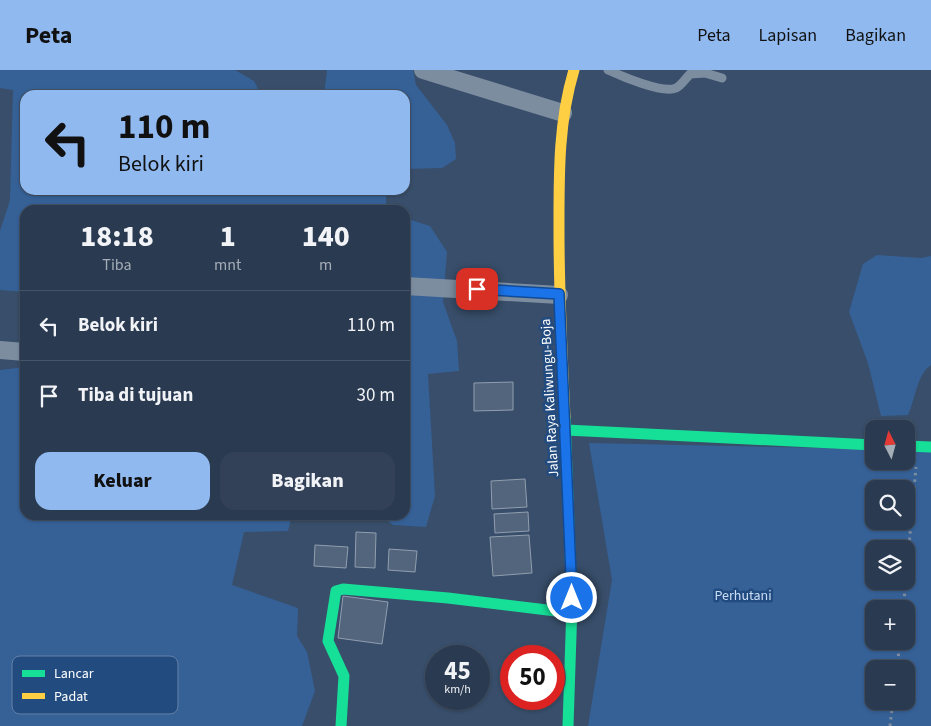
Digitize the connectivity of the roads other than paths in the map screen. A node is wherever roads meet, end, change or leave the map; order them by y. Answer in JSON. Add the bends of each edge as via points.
{"nodes":[{"id":1,"x":423,"y":70,"type":"edge"},
{"id":2,"x":574,"y":70,"type":"edge"},
{"id":3,"x":608,"y":70,"type":"edge"},
{"id":4,"x":722,"y":78,"type":"dead end"},
{"id":5,"x":563,"y":112,"type":"junction"},
{"id":6,"x":410,"y":286,"type":"edge"},
{"id":7,"x":559,"y":294,"type":"junction"},
{"id":8,"x":0,"y":350,"type":"edge"},
{"id":9,"x":20,"y":352,"type":"edge"},
{"id":10,"x":566,"y":430,"type":"junction"},
{"id":11,"x":865,"y":444,"type":"edge"},
{"id":12,"x":915,"y":446,"type":"edge"},
{"id":13,"x":931,"y":447,"type":"edge"},
{"id":14,"x":572,"y":613,"type":"junction"},
{"id":15,"x":341,"y":726,"type":"edge"},
{"id":16,"x":568,"y":726,"type":"edge"}],
"edges":[{"from":1,"to":5,"type":"street"},
{"from":2,"to":5,"type":"street","name":"Jalan Raya Kaliwungu-Boja"},
{"from":3,"to":4,"type":"lane","via":[[628,80],[670,90],[677,88],[690,74],[705,73]]},
{"from":5,"to":7,"type":"street","name":"Jalan Raya Kaliwungu-Boja"},
{"from":6,"to":7,"type":"street"},
{"from":7,"to":10,"type":"street","name":"Jalan Raya Kaliwungu-Boja"},
{"from":8,"to":9,"type":"street"},
{"from":10,"to":11,"type":"street"},
{"from":10,"to":14,"type":"street","name":"Jalan Raya Kaliwungu-Boja"},
{"from":12,"to":13,"type":"street"},
{"from":14,"to":15,"type":"street","via":[[448,598],[336,591],[328,641],[345,677]]},
{"from":14,"to":16,"type":"street","name":"Jalan Raya Kaliwungu-Boja"}]}
